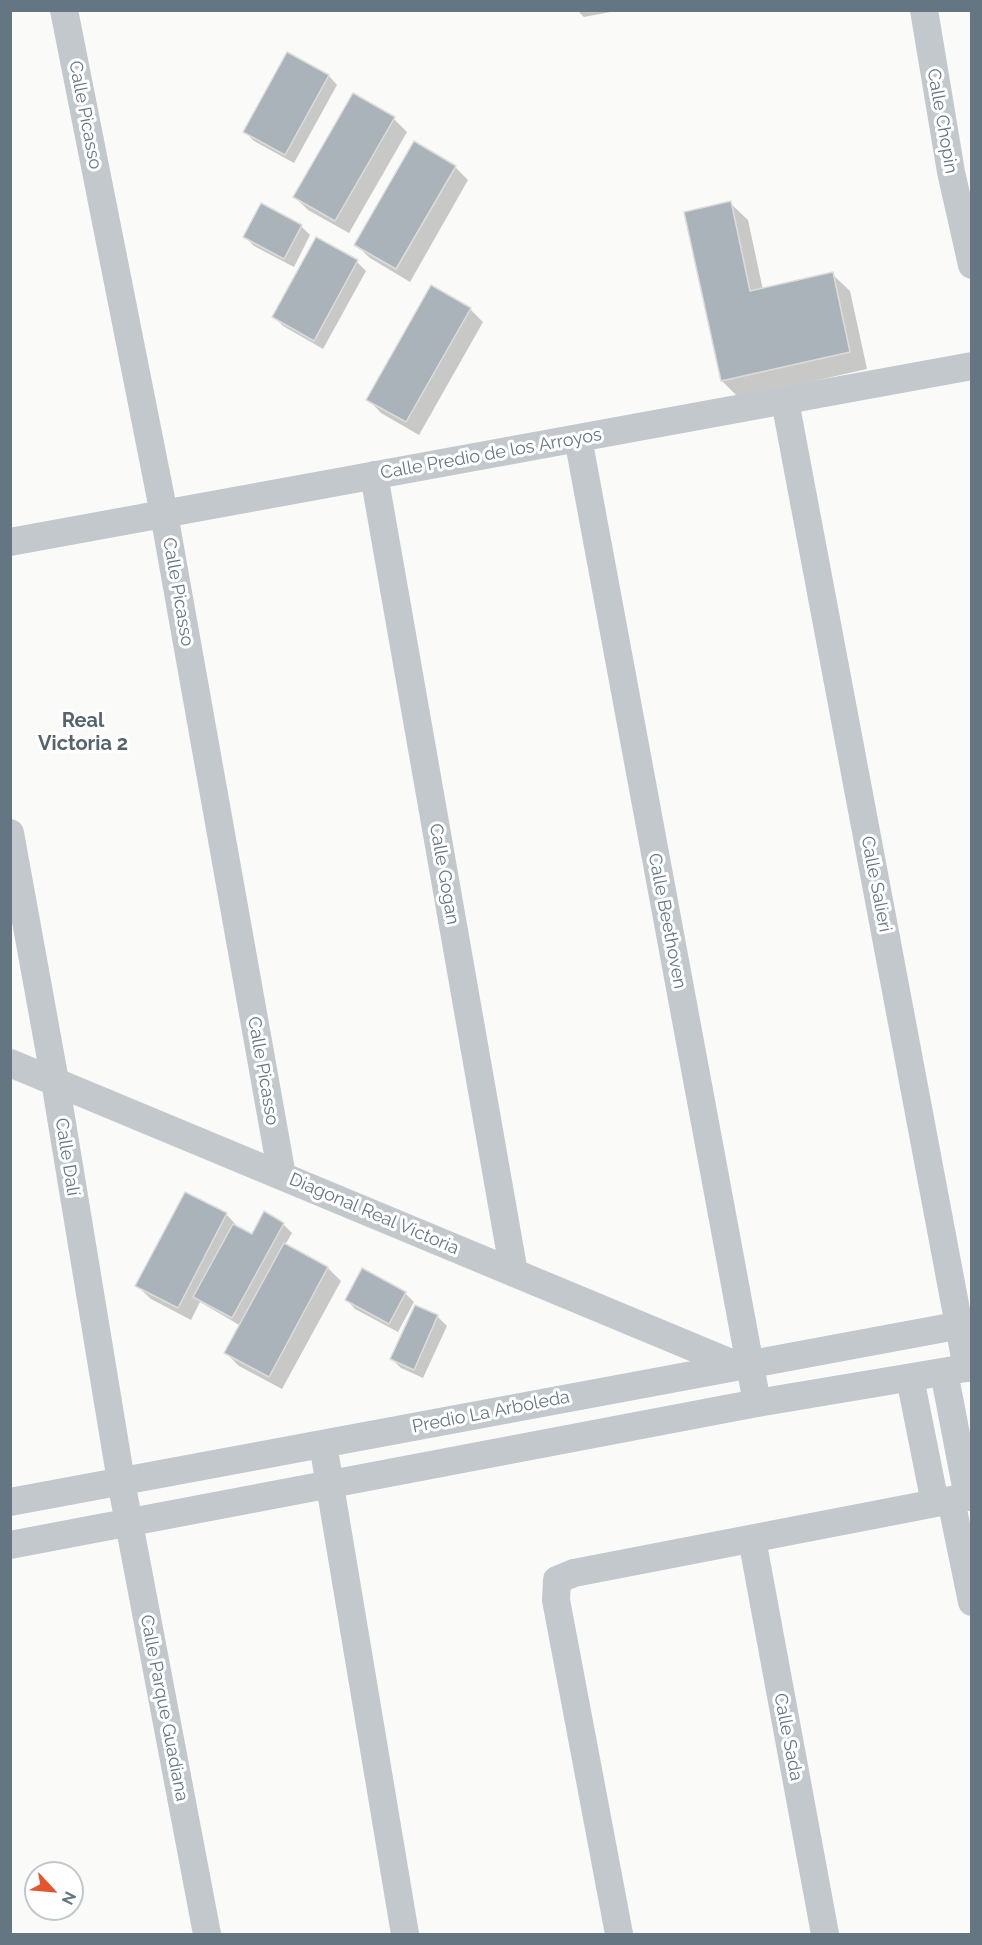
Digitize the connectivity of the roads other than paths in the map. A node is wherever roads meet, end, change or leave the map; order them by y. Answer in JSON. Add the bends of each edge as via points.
{"nodes":[{"id":1,"x":64,"y":10,"type":"edge"},
{"id":2,"x":924,"y":10,"type":"edge"},
{"id":3,"x":961,"y":170,"type":"edge"},
{"id":4,"x":972,"y":265,"type":"edge"},
{"id":5,"x":972,"y":366,"type":"edge"},
{"id":6,"x":785,"y":400,"type":"junction"},
{"id":7,"x":578,"y":438,"type":"junction"},
{"id":8,"x":374,"y":475,"type":"junction"},
{"id":9,"x":164,"y":514,"type":"junction"},
{"id":10,"x":10,"y":542,"type":"edge"},
{"id":11,"x":10,"y":834,"type":"edge"},
{"id":12,"x":10,"y":1063,"type":"edge"},
{"id":13,"x":55,"y":1082,"type":"junction"},
{"id":14,"x":282,"y":1176,"type":"junction"},
{"id":15,"x":514,"y":1272,"type":"junction"},
{"id":16,"x":965,"y":1325,"type":"edge"},
{"id":17,"x":744,"y":1365,"type":"junction"},
{"id":18,"x":961,"y":1369,"type":"edge"},
{"id":19,"x":910,"y":1378,"type":"junction"},
{"id":20,"x":757,"y":1403,"type":"junction"},
{"id":21,"x":323,"y":1444,"type":"junction"},
{"id":22,"x":122,"y":1481,"type":"junction"},
{"id":23,"x":329,"y":1485,"type":"junction"},
{"id":24,"x":956,"y":1499,"type":"edge"},
{"id":25,"x":10,"y":1502,"type":"edge"},
{"id":26,"x":129,"y":1522,"type":"junction"},
{"id":27,"x":752,"y":1539,"type":"junction"},
{"id":28,"x":10,"y":1545,"type":"edge"},
{"id":29,"x":972,"y":1602,"type":"edge"},
{"id":30,"x":207,"y":1935,"type":"edge"},
{"id":31,"x":405,"y":1935,"type":"edge"},
{"id":32,"x":619,"y":1935,"type":"edge"},
{"id":33,"x":825,"y":1935,"type":"edge"}],
"edges":[{"from":1,"to":9,"type":"street","name":"Calle Picasso"},
{"from":2,"to":3,"type":"street","name":"Calle Chopin"},
{"from":3,"to":4,"type":"street","name":"Calle Chopin"},
{"from":5,"to":6,"type":"street","name":"Calle Predio de los Arroyos"},
{"from":6,"to":7,"type":"street","name":"Calle Predio de los Arroyos"},
{"from":6,"to":16,"type":"street","name":"Calle Salieri"},
{"from":7,"to":8,"type":"street","name":"Calle Predio de los Arroyos"},
{"from":7,"to":17,"type":"street","name":"Calle Beethoven"},
{"from":8,"to":9,"type":"street","name":"Calle Predio de los Arroyos"},
{"from":8,"to":15,"type":"street","name":"Calle Gogan"},
{"from":9,"to":10,"type":"street","name":"Calle Predio de los Arroyos"},
{"from":9,"to":14,"type":"street","name":"Calle Picasso"},
{"from":11,"to":13,"type":"street","name":"Calle Dalí"},
{"from":12,"to":13,"type":"street","name":"Diagonal Real Victoria"},
{"from":13,"to":14,"type":"street","name":"Diagonal Real Victoria"},
{"from":13,"to":22,"type":"street","name":"Calle Dalí"},
{"from":14,"to":15,"type":"street","name":"Diagonal Real Victoria"},
{"from":15,"to":17,"type":"street","name":"Diagonal Real Victoria"},
{"from":16,"to":17,"type":"street","name":"Predio La Arboleda"},
{"from":16,"to":18,"type":"street","name":"Calle Salieri"},
{"from":17,"to":20,"type":"street","name":"Calle Beethoven"},
{"from":17,"to":21,"type":"street","name":"Predio La Arboleda"},
{"from":18,"to":19,"type":"street"},
{"from":18,"to":24,"type":"street","name":"Calle Salieri"},
{"from":19,"to":20,"type":"street"},
{"from":19,"to":24,"type":"street"},
{"from":20,"to":23,"type":"street"},
{"from":21,"to":22,"type":"street","name":"Predio La Arboleda"},
{"from":21,"to":23,"type":"street"},
{"from":22,"to":25,"type":"street","name":"Predio La Arboleda"},
{"from":22,"to":26,"type":"street","name":"Calle Parque Guadiana"},
{"from":23,"to":26,"type":"street"},
{"from":23,"to":31,"type":"street"},
{"from":24,"to":27,"type":"street"},
{"from":24,"to":29,"type":"street"},
{"from":26,"to":28,"type":"street"},
{"from":26,"to":30,"type":"street","name":"Calle Parque Guadiana"},
{"from":27,"to":32,"type":"street","via":[[574,1573],[557,1580],[556,1600]]},
{"from":27,"to":33,"type":"street","name":"Calle Sada"}]}
